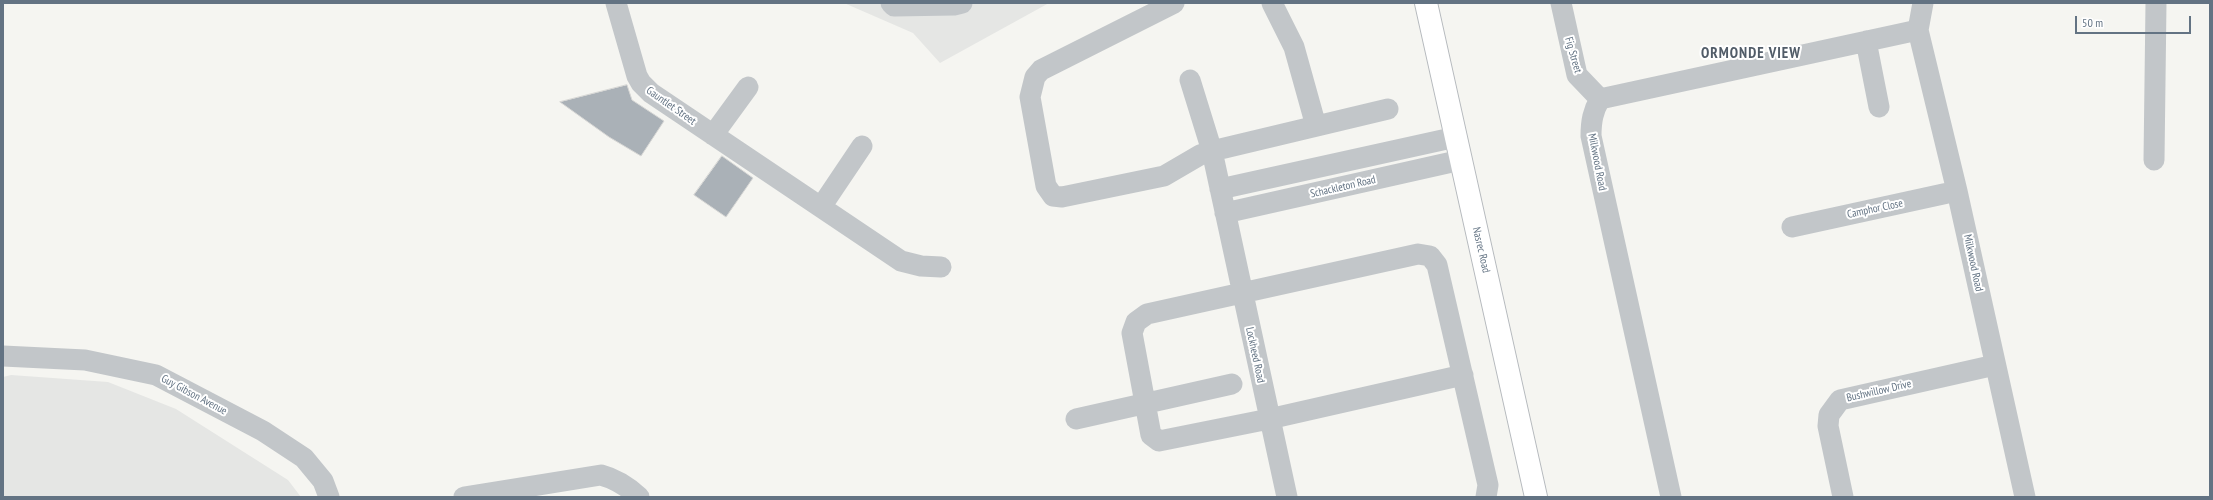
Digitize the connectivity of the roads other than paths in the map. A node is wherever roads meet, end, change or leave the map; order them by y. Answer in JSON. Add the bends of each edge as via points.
{"nodes":[{"id":1,"x":616,"y":3,"type":"edge"},
{"id":2,"x":891,"y":3,"type":"edge"},
{"id":3,"x":962,"y":3,"type":"edge"},
{"id":4,"x":1174,"y":3,"type":"edge"},
{"id":5,"x":1272,"y":3,"type":"edge"},
{"id":6,"x":1413,"y":3,"type":"edge"},
{"id":7,"x":1426,"y":3,"type":"edge"},
{"id":8,"x":1561,"y":3,"type":"edge"},
{"id":9,"x":1923,"y":3,"type":"edge"},
{"id":10,"x":2156,"y":3,"type":"edge"},
{"id":11,"x":1918,"y":30,"type":"junction"},
{"id":12,"x":1866,"y":41,"type":"junction"},
{"id":13,"x":1190,"y":80,"type":"dead end"},
{"id":14,"x":748,"y":87,"type":"dead end"},
{"id":15,"x":1600,"y":99,"type":"junction"},
{"id":16,"x":1879,"y":107,"type":"dead end"},
{"id":17,"x":1388,"y":109,"type":"dead end"},
{"id":18,"x":1316,"y":126,"type":"junction"},
{"id":19,"x":713,"y":135,"type":"junction"},
{"id":20,"x":1449,"y":138,"type":"junction"},
{"id":21,"x":862,"y":146,"type":"dead end"},
{"id":22,"x":1212,"y":151,"type":"junction"},
{"id":23,"x":2154,"y":160,"type":"dead end"},
{"id":24,"x":1454,"y":162,"type":"junction"},
{"id":25,"x":1333,"y":163,"type":"junction"},
{"id":26,"x":1220,"y":188,"type":"junction"},
{"id":27,"x":1338,"y":188,"type":"junction"},
{"id":28,"x":1957,"y":191,"type":"junction"},
{"id":29,"x":821,"y":207,"type":"junction"},
{"id":30,"x":1225,"y":213,"type":"junction"},
{"id":31,"x":1792,"y":227,"type":"dead end"},
{"id":32,"x":941,"y":267,"type":"dead end"},
{"id":33,"x":1242,"y":295,"type":"junction"},
{"id":34,"x":3,"y":356,"type":"edge"},
{"id":35,"x":1995,"y":365,"type":"junction"},
{"id":36,"x":1463,"y":376,"type":"junction"},
{"id":37,"x":1232,"y":384,"type":"dead end"},
{"id":38,"x":1145,"y":403,"type":"junction"},
{"id":39,"x":1076,"y":419,"type":"dead end"},
{"id":40,"x":1269,"y":420,"type":"junction"},
{"id":41,"x":329,"y":497,"type":"edge"},
{"id":42,"x":464,"y":497,"type":"edge"},
{"id":43,"x":639,"y":497,"type":"edge"},
{"id":44,"x":1287,"y":497,"type":"edge"},
{"id":45,"x":1486,"y":497,"type":"edge"},
{"id":46,"x":1522,"y":497,"type":"edge"},
{"id":47,"x":1536,"y":497,"type":"edge"},
{"id":48,"x":1671,"y":497,"type":"edge"},
{"id":49,"x":1843,"y":497,"type":"edge"},
{"id":50,"x":2025,"y":497,"type":"edge"}],
"edges":[{"from":1,"to":19,"type":"street","name":"Gauntlet Street","via":[[640,83]]},
{"from":2,"to":3,"type":"street","via":[[894,6]]},
{"from":4,"to":22,"type":"street","via":[[1041,70],[1035,77],[1030,97],[1046,186],[1053,196],[1062,197],[1164,176]]},
{"from":5,"to":18,"type":"street","via":[[1294,47]]},
{"from":6,"to":20,"type":"main road","name":"Nasrec Road"},
{"from":7,"to":20,"type":"main road","name":"Nasrec Road"},
{"from":8,"to":15,"type":"street","name":"Fig Street","via":[[1577,75]]},
{"from":9,"to":11,"type":"street","name":"Milkwood Road"},
{"from":10,"to":23,"type":"street"},
{"from":11,"to":12,"type":"street"},
{"from":11,"to":28,"type":"street","name":"Milkwood Road"},
{"from":12,"to":15,"type":"street"},
{"from":12,"to":16,"type":"street"},
{"from":13,"to":22,"type":"street","name":"Lockheed Road"},
{"from":14,"to":19,"type":"street"},
{"from":15,"to":48,"type":"street","name":"Milkwood Road","via":[[1591,122],[1591,136]]},
{"from":17,"to":18,"type":"street"},
{"from":18,"to":22,"type":"street"},
{"from":19,"to":29,"type":"street","name":"Gauntlet Street"},
{"from":20,"to":24,"type":"main road","name":"Nasrec Road"},
{"from":20,"to":25,"type":"street"},
{"from":21,"to":29,"type":"street"},
{"from":22,"to":26,"type":"street","name":"Lockheed Road"},
{"from":24,"to":27,"type":"street","name":"Schackleton Road"},
{"from":24,"to":46,"type":"main road","name":"Nasrec Road"},
{"from":24,"to":47,"type":"main road","name":"Nasrec Road"},
{"from":25,"to":26,"type":"street"},
{"from":25,"to":27,"type":"street"},
{"from":26,"to":30,"type":"street","name":"Lockheed Road"},
{"from":27,"to":30,"type":"street","name":"Schackleton Road"},
{"from":28,"to":31,"type":"street","name":"Camphor Close"},
{"from":28,"to":35,"type":"street","name":"Milkwood Road"},
{"from":29,"to":32,"type":"street","name":"Gauntlet Street","via":[[901,261]]},
{"from":30,"to":33,"type":"street","name":"Lockheed Road"},
{"from":33,"to":36,"type":"street","via":[[1425,254],[1433,258],[1437,265]]},
{"from":33,"to":38,"type":"street","via":[[1147,314],[1136,322],[1132,333]]},
{"from":33,"to":40,"type":"street","name":"Lockheed Road"},
{"from":34,"to":41,"type":"street","name":"Guy Gibson Avenue","via":[[85,360],[156,375],[263,431],[304,458],[323,481]]},
{"from":35,"to":49,"type":"street","name":"Bushwillow Drive","via":[[1840,400],[1829,415],[1828,426]]},
{"from":35,"to":50,"type":"street","name":"Milkwood Road"},
{"from":36,"to":40,"type":"street"},
{"from":36,"to":45,"type":"street","via":[[1488,485]]},
{"from":37,"to":38,"type":"street"},
{"from":38,"to":39,"type":"street"},
{"from":38,"to":40,"type":"street","via":[[1152,436],[1159,441]]},
{"from":40,"to":44,"type":"street","name":"Lockheed Road"},
{"from":42,"to":43,"type":"street","via":[[601,475],[626,485]]}]}
